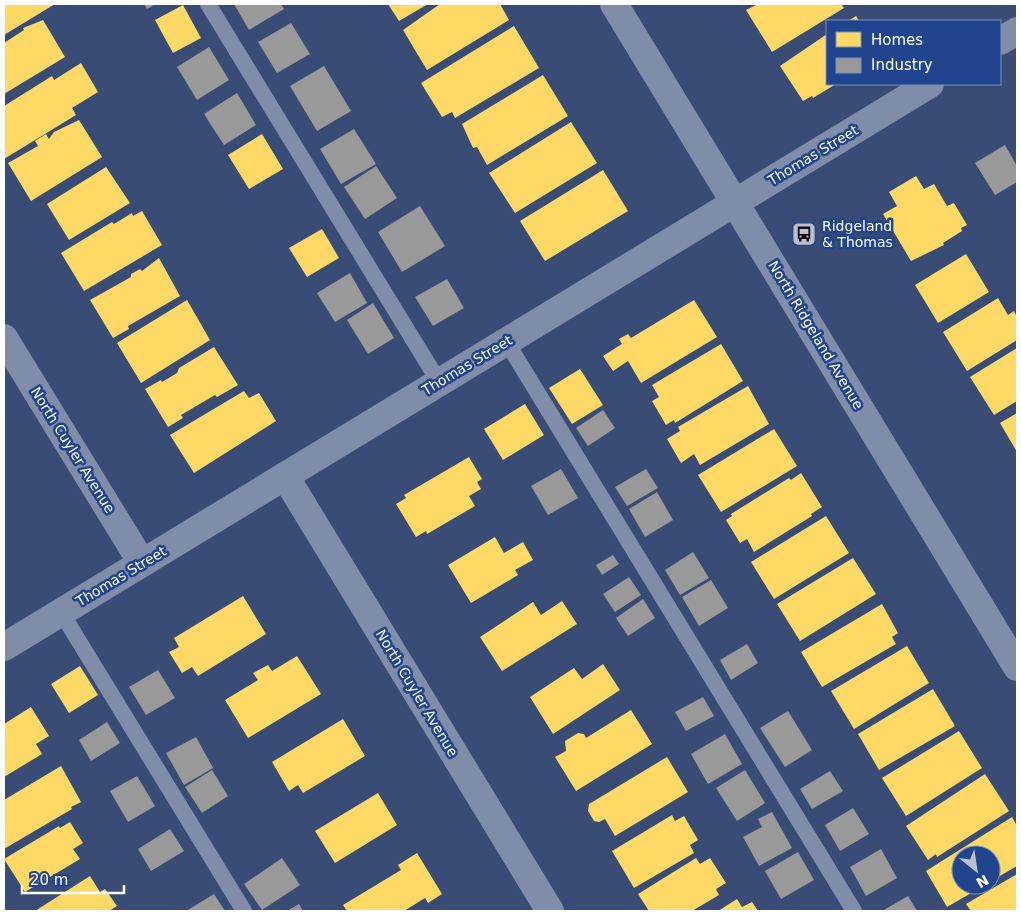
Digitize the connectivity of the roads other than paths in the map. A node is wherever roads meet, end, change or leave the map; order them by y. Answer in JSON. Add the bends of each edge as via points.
{"nodes":[{"id":1,"x":208,"y":4,"type":"edge"},
{"id":2,"x":614,"y":4,"type":"edge"},
{"id":3,"x":1017,"y":31,"type":"edge"},
{"id":4,"x":1001,"y":41,"type":"edge"},
{"id":5,"x":928,"y":85,"type":"edge"},
{"id":6,"x":735,"y":202,"type":"junction"},
{"id":7,"x":4,"y":338,"type":"edge"},
{"id":8,"x":506,"y":341,"type":"junction"},
{"id":9,"x":439,"y":382,"type":"junction"},
{"id":10,"x":285,"y":476,"type":"junction"},
{"id":11,"x":142,"y":563,"type":"junction"},
{"id":12,"x":61,"y":612,"type":"junction"},
{"id":13,"x":4,"y":647,"type":"edge"},
{"id":14,"x":1017,"y":667,"type":"edge"},
{"id":15,"x":244,"y":911,"type":"edge"},
{"id":16,"x":550,"y":911,"type":"edge"},
{"id":17,"x":854,"y":911,"type":"edge"}],
"edges":[{"from":1,"to":9,"type":"lane"},
{"from":2,"to":6,"type":"street","name":"North Ridgeland Avenue"},
{"from":3,"to":4,"type":"street"},
{"from":5,"to":6,"type":"street","name":"Thomas Street"},
{"from":6,"to":8,"type":"street","name":"Thomas Street"},
{"from":6,"to":14,"type":"street","name":"North Ridgeland Avenue"},
{"from":7,"to":11,"type":"street","name":"North Cuyler Avenue"},
{"from":8,"to":9,"type":"street","name":"Thomas Street"},
{"from":8,"to":17,"type":"lane"},
{"from":9,"to":10,"type":"street","name":"Thomas Street"},
{"from":10,"to":11,"type":"street","name":"Thomas Street"},
{"from":10,"to":16,"type":"street","name":"North Cuyler Avenue"},
{"from":11,"to":12,"type":"street","name":"Thomas Street"},
{"from":12,"to":13,"type":"street","name":"Thomas Street"},
{"from":12,"to":15,"type":"lane"}]}
